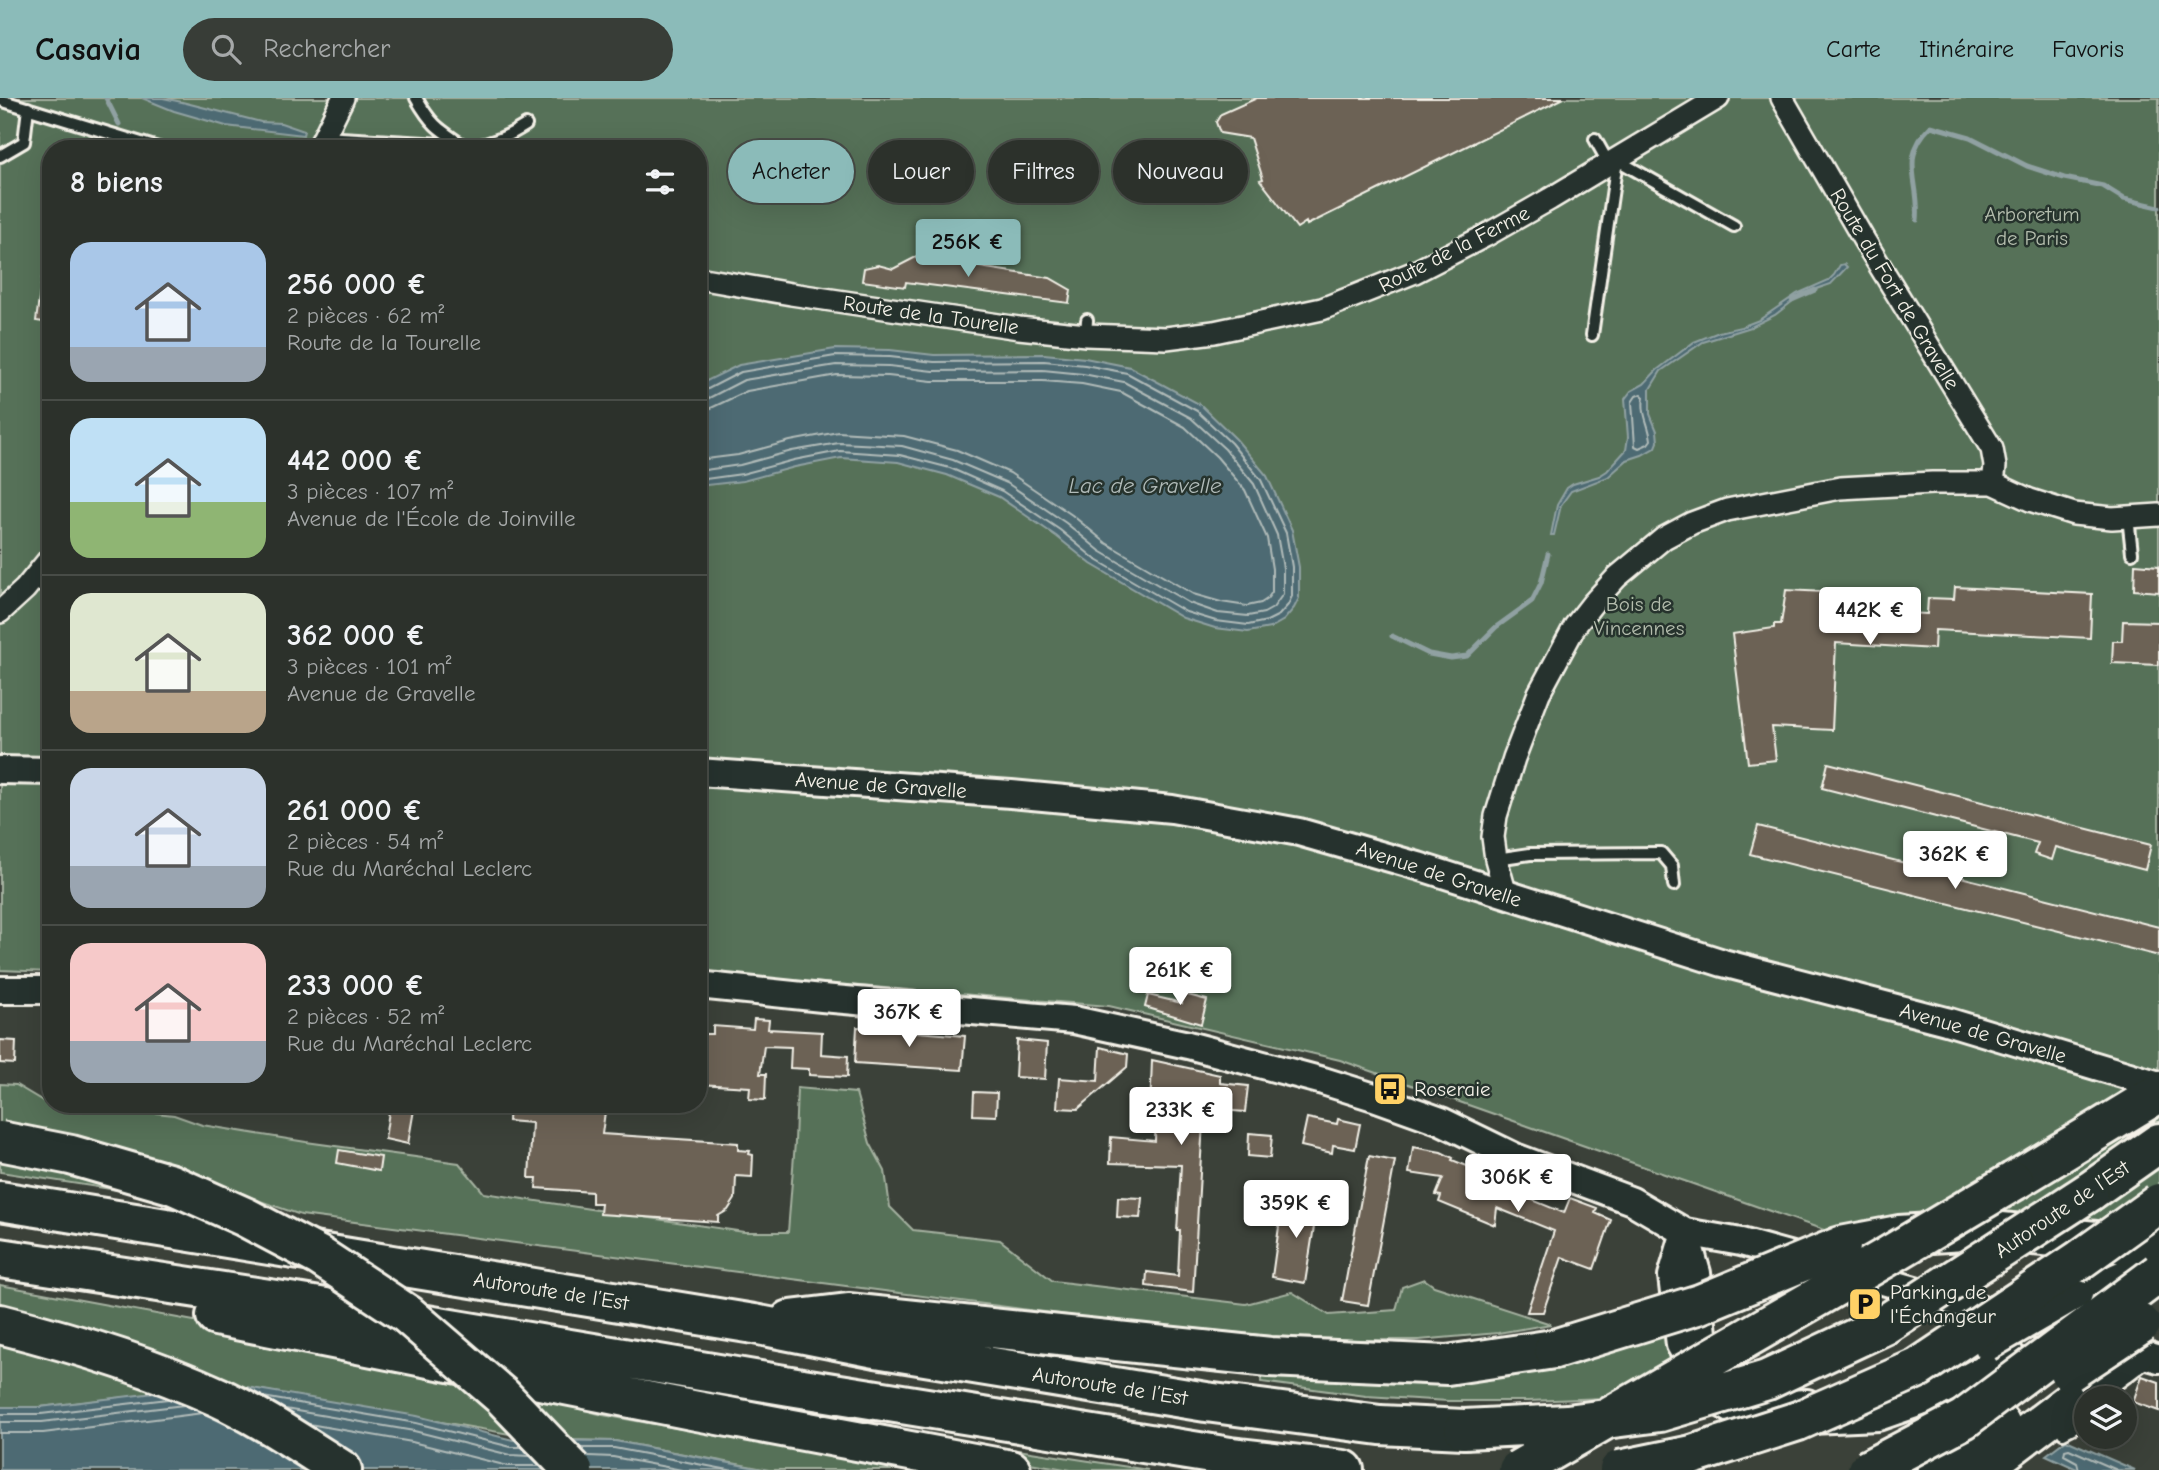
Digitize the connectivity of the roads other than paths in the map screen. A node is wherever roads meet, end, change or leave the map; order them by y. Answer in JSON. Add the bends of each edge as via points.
{"nodes":[{"id":1,"x":342,"y":98,"type":"edge"},
{"id":2,"x":416,"y":98,"type":"edge"},
{"id":3,"x":1718,"y":98,"type":"edge"},
{"id":4,"x":1783,"y":98,"type":"edge"},
{"id":5,"x":0,"y":100,"type":"edge"},
{"id":6,"x":28,"y":108,"type":"junction"},
{"id":7,"x":526,"y":125,"type":"dead end"},
{"id":8,"x":1595,"y":139,"type":"dead end"},
{"id":9,"x":132,"y":140,"type":"edge"},
{"id":10,"x":322,"y":140,"type":"edge"},
{"id":11,"x":454,"y":140,"type":"edge"},
{"id":12,"x":498,"y":140,"type":"edge"},
{"id":13,"x":0,"y":156,"type":"edge"},
{"id":14,"x":1613,"y":162,"type":"junction"},
{"id":15,"x":1734,"y":226,"type":"dead end"},
{"id":16,"x":707,"y":279,"type":"edge"},
{"id":17,"x":1592,"y":335,"type":"dead end"},
{"id":18,"x":1166,"y":338,"type":"joint"},
{"id":19,"x":1993,"y":483,"type":"junction"},
{"id":20,"x":2159,"y":515,"type":"edge"},
{"id":21,"x":2129,"y":517,"type":"junction"},
{"id":22,"x":2132,"y":553,"type":"dead end"},
{"id":23,"x":42,"y":568,"type":"edge"},
{"id":24,"x":42,"y":584,"type":"edge"},
{"id":25,"x":25,"y":589,"type":"junction"},
{"id":26,"x":0,"y":612,"type":"edge"},
{"id":27,"x":0,"y":770,"type":"edge"},
{"id":28,"x":42,"y":771,"type":"edge"},
{"id":29,"x":707,"y":773,"type":"edge"},
{"id":30,"x":1496,"y":859,"type":"junction"},
{"id":31,"x":1674,"y":885,"type":"dead end"},
{"id":32,"x":1506,"y":895,"type":"junction"},
{"id":33,"x":707,"y":986,"type":"edge"},
{"id":34,"x":0,"y":990,"type":"edge"},
{"id":35,"x":42,"y":990,"type":"edge"},
{"id":36,"x":2151,"y":1085,"type":"edge"},
{"id":37,"x":0,"y":1141,"type":"edge"},
{"id":38,"x":2159,"y":1143,"type":"edge"},
{"id":39,"x":0,"y":1201,"type":"edge"},
{"id":40,"x":2159,"y":1203,"type":"edge"},
{"id":41,"x":1685,"y":1232,"type":"junction"},
{"id":42,"x":2159,"y":1247,"type":"edge"},
{"id":43,"x":0,"y":1258,"type":"edge"},
{"id":44,"x":2159,"y":1265,"type":"edge"},
{"id":45,"x":0,"y":1267,"type":"edge"},
{"id":46,"x":2159,"y":1273,"type":"edge"},
{"id":47,"x":1880,"y":1280,"type":"junction"},
{"id":48,"x":2159,"y":1287,"type":"edge"},
{"id":49,"x":2086,"y":1300,"type":"junction"},
{"id":50,"x":1865,"y":1304,"type":"dead end"},
{"id":51,"x":0,"y":1324,"type":"edge"},
{"id":52,"x":754,"y":1324,"type":"junction"},
{"id":53,"x":2149,"y":1337,"type":"edge"},
{"id":54,"x":2074,"y":1427,"type":"edge"},
{"id":55,"x":2063,"y":1433,"type":"dead end"},
{"id":56,"x":342,"y":1470,"type":"edge"},
{"id":57,"x":573,"y":1470,"type":"edge"},
{"id":58,"x":1011,"y":1470,"type":"edge"},
{"id":59,"x":1344,"y":1470,"type":"edge"},
{"id":60,"x":1518,"y":1470,"type":"edge"},
{"id":61,"x":1619,"y":1470,"type":"edge"},
{"id":62,"x":1867,"y":1470,"type":"edge"},
{"id":63,"x":1937,"y":1470,"type":"edge"},
{"id":64,"x":1980,"y":1470,"type":"edge"}],
"edges":[{"from":1,"to":10,"type":"street"},
{"from":2,"to":11,"type":"lane","via":[[428,119]]},
{"from":3,"to":14,"type":"street","name":"Route de la Ferme"},
{"from":4,"to":19,"type":"street","name":"Route du Fort de Gravelle","via":[[1992,449]]},
{"from":5,"to":6,"type":"lane"},
{"from":6,"to":9,"type":"lane"},
{"from":6,"to":13,"type":"lane","via":[[24,142]]},
{"from":7,"to":12,"type":"lane"},
{"from":8,"to":14,"type":"lane"},
{"from":14,"to":15,"type":"lane"},
{"from":14,"to":17,"type":"lane"},
{"from":14,"to":18,"type":"street","name":"Route de la Ferme","via":[[1415,272],[1322,309]]},
{"from":16,"to":18,"type":"street","name":"Route de la Tourelle","via":[[950,319],[1086,327]]},
{"from":19,"to":21,"type":"street","via":[[2074,514]]},
{"from":19,"to":30,"type":"street","via":[[1840,488],[1727,510],[1664,538],[1593,603],[1555,661],[1529,716],[1503,790],[1493,837]]},
{"from":20,"to":21,"type":"street"},
{"from":21,"to":22,"type":"lane"},
{"from":23,"to":25,"type":"street"},
{"from":24,"to":25,"type":"lane"},
{"from":25,"to":26,"type":"street"},
{"from":27,"to":28,"type":"street"},
{"from":29,"to":32,"type":"street","name":"Avenue de Gravelle","via":[[1202,813],[1311,835]]},
{"from":30,"to":31,"type":"lane","via":[[1530,854],[1661,853],[1672,866]]},
{"from":30,"to":32,"type":"street"},
{"from":32,"to":36,"type":"street","name":"Avenue de Gravelle","via":[[1723,963],[1946,1021]]},
{"from":33,"to":41,"type":"street","via":[[1074,1020],[1188,1045],[1323,1081],[1441,1121],[1515,1157],[1632,1201]]},
{"from":34,"to":35,"type":"street"},
{"from":36,"to":60,"type":"highway","bridge":true,"via":[[2014,1181]]},
{"from":37,"to":57,"type":"highway","bridge":true,"via":[[71,1155],[171,1184],[319,1256],[407,1314],[502,1395]]},
{"from":38,"to":52,"type":"highway","name":"Autoroute de l’Est","bridge":true,"via":[[1884,1325],[1767,1380],[1660,1412],[1567,1424],[1464,1429],[1380,1425],[1206,1402]]},
{"from":39,"to":52,"type":"highway","name":"Autoroute de l’Est"},
{"from":40,"to":61,"type":"highway","bridge":true,"via":[[1918,1368],[1798,1421],[1692,1455]]},
{"from":41,"to":47,"type":"street","via":[[1741,1242]]},
{"from":41,"to":49,"type":"street","bridge":true,"via":[[1698,1273],[1703,1334],[1727,1373],[1752,1395],[1787,1404],[1881,1398],[1999,1351]]},
{"from":42,"to":52,"type":"highway","bridge":true,"via":[[1980,1230],[1899,1235],[1841,1246],[1700,1304],[1554,1349],[1447,1365],[1270,1357],[848,1313]]},
{"from":43,"to":59,"type":"highway","via":[[1216,1455]]},
{"from":44,"to":49,"type":"street","via":[[2134,1269]]},
{"from":45,"to":58,"type":"highway","via":[[16,1276]]},
{"from":46,"to":62,"type":"highway","bridge":true,"via":[[1964,1419]]},
{"from":47,"to":50,"type":"lane"},
{"from":47,"to":53,"type":"street"},
{"from":48,"to":49,"type":"street"},
{"from":51,"to":56,"type":"highway","via":[[138,1363],[220,1398]]},
{"from":53,"to":63,"type":"highway","bridge":true,"via":[[2069,1372]]},
{"from":53,"to":64,"type":"highway","via":[[2108,1379]]},
{"from":54,"to":55,"type":"lane"}]}
